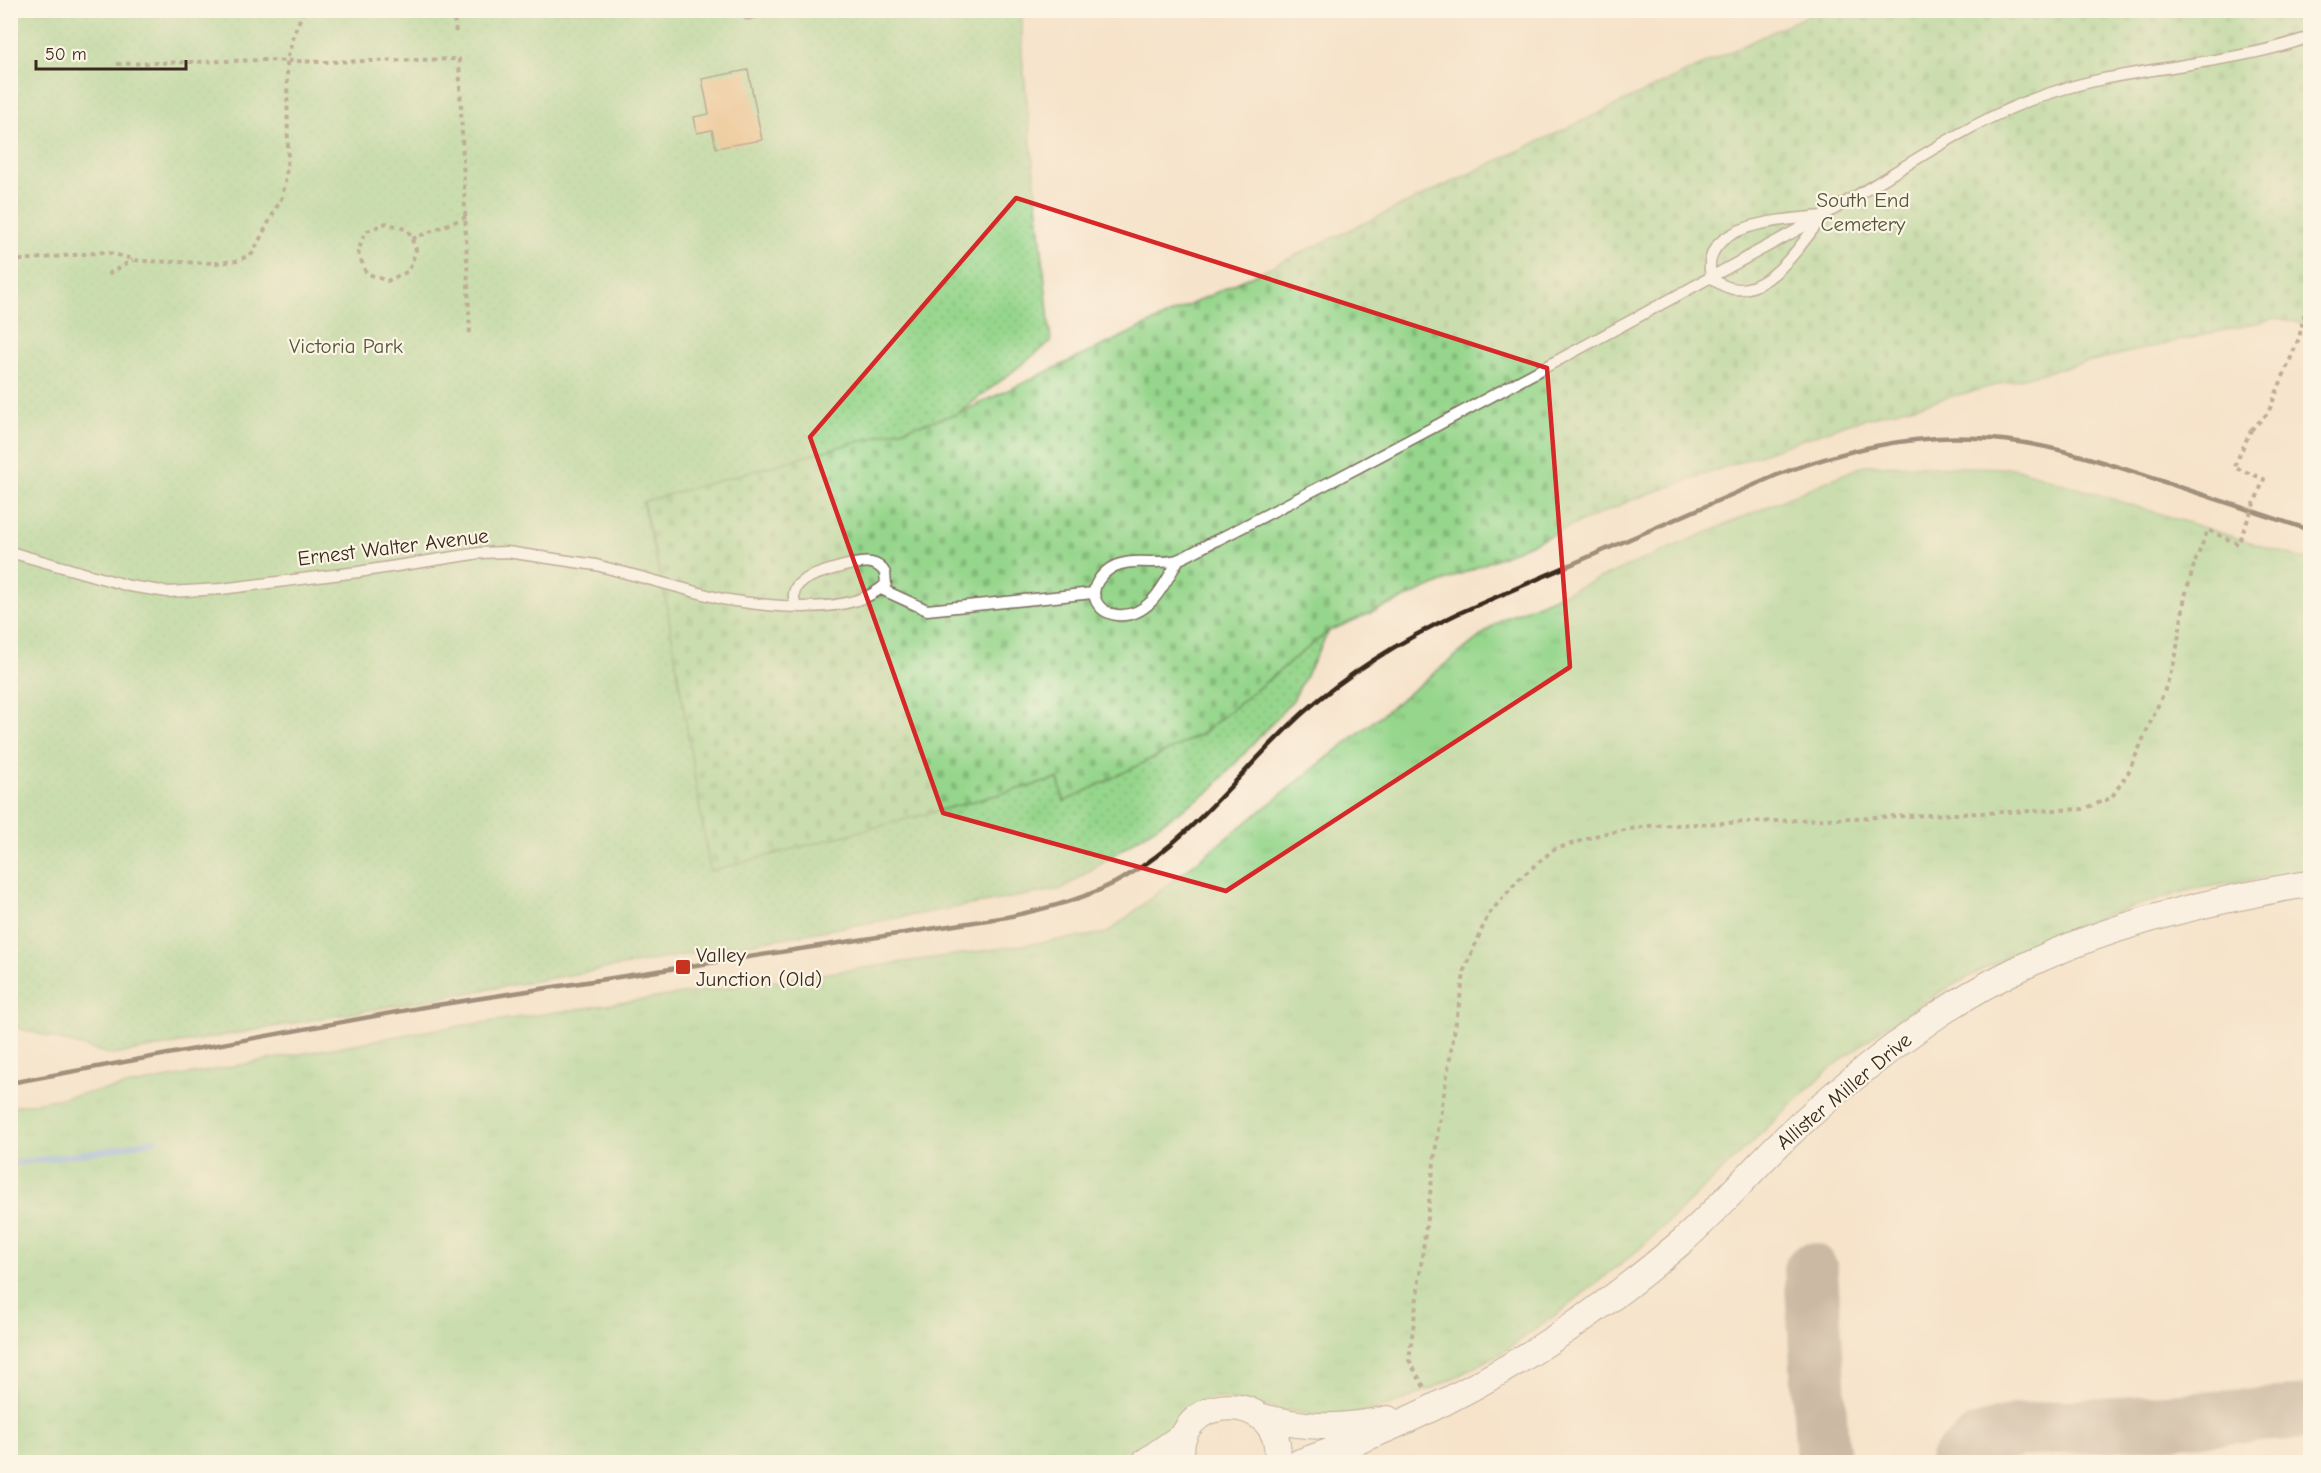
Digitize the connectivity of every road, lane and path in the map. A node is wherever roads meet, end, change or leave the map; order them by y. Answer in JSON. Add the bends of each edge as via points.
{"nodes":[{"id":1,"x":304,"y":10,"type":"edge"},
{"id":2,"x":413,"y":10,"type":"edge"},
{"id":3,"x":469,"y":10,"type":"edge"},
{"id":4,"x":763,"y":10,"type":"edge"},
{"id":5,"x":748,"y":14,"type":"dead end"},
{"id":6,"x":454,"y":19,"type":"junction"},
{"id":7,"x":456,"y":32,"type":"dead end"},
{"id":8,"x":2310,"y":37,"type":"edge"},
{"id":9,"x":287,"y":61,"type":"junction"},
{"id":10,"x":117,"y":64,"type":"dead end"},
{"id":11,"x":1824,"y":216,"type":"junction"},
{"id":12,"x":466,"y":217,"type":"junction"},
{"id":13,"x":412,"y":239,"type":"junction"},
{"id":14,"x":134,"y":259,"type":"junction"},
{"id":15,"x":10,"y":261,"type":"edge"},
{"id":16,"x":108,"y":274,"type":"dead end"},
{"id":17,"x":1711,"y":277,"type":"junction"},
{"id":18,"x":2310,"y":290,"type":"edge"},
{"id":19,"x":470,"y":337,"type":"dead end"},
{"id":20,"x":10,"y":552,"type":"edge"},
{"id":21,"x":1179,"y":559,"type":"junction"},
{"id":22,"x":883,"y":588,"type":"junction"},
{"id":23,"x":1094,"y":593,"type":"junction"},
{"id":24,"x":795,"y":606,"type":"junction"},
{"id":25,"x":2310,"y":884,"type":"edge"},
{"id":26,"x":1434,"y":1407,"type":"junction"},
{"id":27,"x":1259,"y":1416,"type":"junction"},
{"id":28,"x":1185,"y":1434,"type":"junction"},
{"id":29,"x":1145,"y":1462,"type":"edge"},
{"id":30,"x":1182,"y":1462,"type":"edge"},
{"id":31,"x":1276,"y":1462,"type":"edge"},
{"id":32,"x":1300,"y":1462,"type":"edge"}],
"edges":[{"from":1,"to":9,"type":"path"},
{"from":2,"to":6,"type":"path"},
{"from":3,"to":6,"type":"path"},
{"from":4,"to":5,"type":"lane"},
{"from":6,"to":7,"type":"path"},
{"from":8,"to":11,"type":"lane","via":[[2244,55],[2088,81],[2045,94],[1991,117]]},
{"from":9,"to":10,"type":"path"},
{"from":9,"to":12,"type":"path","via":[[459,59]]},
{"from":9,"to":14,"type":"path","via":[[285,183],[257,247],[245,258],[216,263]]},
{"from":11,"to":17,"type":"lane"},
{"from":11,"to":17,"type":"lane","via":[[1764,282],[1732,288]]},
{"from":11,"to":17,"type":"lane","via":[[1765,222],[1737,231],[1712,253]]},
{"from":12,"to":13,"type":"path"},
{"from":12,"to":19,"type":"path"},
{"from":13,"to":13,"type":"path","via":[[408,230],[386,223],[365,232],[358,252],[366,273],[387,281],[409,271],[416,250]]},
{"from":14,"to":15,"type":"path","via":[[106,252]]},
{"from":14,"to":16,"type":"path"},
{"from":17,"to":21,"type":"lane","via":[[1414,438]]},
{"from":18,"to":26,"type":"path","bridge":true,"via":[[2299,338],[2268,413],[2251,430],[2234,467],[2264,479],[2238,544],[2208,530],[2185,596],[2175,660],[2164,692],[2128,773],[2111,798],[2083,809],[1648,826],[1601,834],[1552,850],[1518,880],[1488,915],[1465,968],[1438,1124],[1409,1360]]},
{"from":20,"to":24,"type":"lane","name":"Ernest Walter Avenue","via":[[129,586],[168,592],[220,589],[507,552],[596,565],[722,599]]},
{"from":21,"to":23,"type":"lane","via":[[1116,565],[1098,580]]},
{"from":21,"to":23,"type":"lane","via":[[1165,586],[1147,606],[1130,614],[1106,612]]},
{"from":22,"to":23,"type":"lane","via":[[927,610]]},
{"from":22,"to":24,"type":"lane","name":"Ernest Walter Avenue","via":[[853,601]]},
{"from":22,"to":24,"type":"lane","via":[[883,568],[872,562],[854,565],[798,584],[793,596]]},
{"from":25,"to":26,"type":"street","name":"Allister Miller Drive","via":[[2192,907],[2133,924],[2053,953],[1934,1017],[1863,1069],[1782,1141],[1681,1242],[1632,1282],[1536,1352]]},
{"from":26,"to":27,"type":"street","name":"Allister Miller Drive","via":[[1376,1422],[1331,1428],[1289,1425]]},
{"from":26,"to":32,"type":"street","name":"Allister Miller Drive","via":[[1372,1437]]},
{"from":27,"to":28,"type":"street","name":"Allister Miller Drive","via":[[1246,1409],[1218,1407],[1193,1422]]},
{"from":27,"to":31,"type":"street","via":[[1270,1428],[1276,1444]]},
{"from":28,"to":29,"type":"street"},
{"from":28,"to":30,"type":"street"}]}
